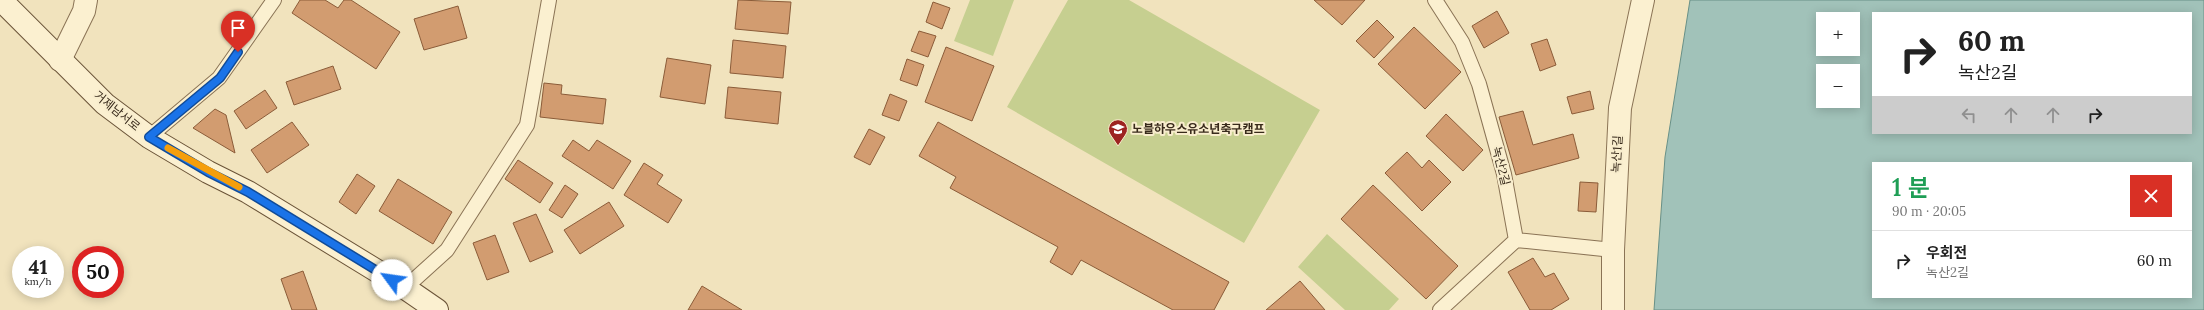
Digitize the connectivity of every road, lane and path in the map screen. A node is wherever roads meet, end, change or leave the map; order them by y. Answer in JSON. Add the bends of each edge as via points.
{"nodes":[{"id":1,"x":1,"y":0,"type":"edge"},
{"id":2,"x":86,"y":0,"type":"edge"},
{"id":3,"x":274,"y":0,"type":"edge"},
{"id":4,"x":549,"y":0,"type":"edge"},
{"id":5,"x":1435,"y":0,"type":"edge"},
{"id":6,"x":1643,"y":0,"type":"edge"},
{"id":7,"x":60,"y":60,"type":"junction"},
{"id":8,"x":149,"y":137,"type":"junction"},
{"id":9,"x":1516,"y":240,"type":"junction"},
{"id":10,"x":1613,"y":250,"type":"junction"},
{"id":11,"x":405,"y":288,"type":"junction"},
{"id":12,"x":437,"y":310,"type":"edge"},
{"id":13,"x":1440,"y":310,"type":"edge"},
{"id":14,"x":1613,"y":310,"type":"edge"}],
"edges":[{"from":1,"to":7,"type":"main road","name":"거제남서로"},
{"from":2,"to":7,"type":"main road","via":[[84,10]]},
{"from":3,"to":8,"type":"lane","via":[[220,78]]},
{"from":4,"to":11,"type":"lane","via":[[527,125],[447,250]]},
{"from":5,"to":9,"type":"lane","name":"녹산2길","via":[[1462,42],[1478,84],[1504,174]]},
{"from":6,"to":10,"type":"main road","name":"녹산1길","via":[[1620,108]]},
{"from":7,"to":8,"type":"main road","name":"거제남서로","via":[[105,104]]},
{"from":8,"to":11,"type":"main road","name":"거제남서로","via":[[248,192]]},
{"from":9,"to":10,"type":"lane"},
{"from":9,"to":13,"type":"lane"},
{"from":10,"to":14,"type":"main road","name":"녹산1길"},
{"from":11,"to":12,"type":"main road","name":"거제남서로"}]}
